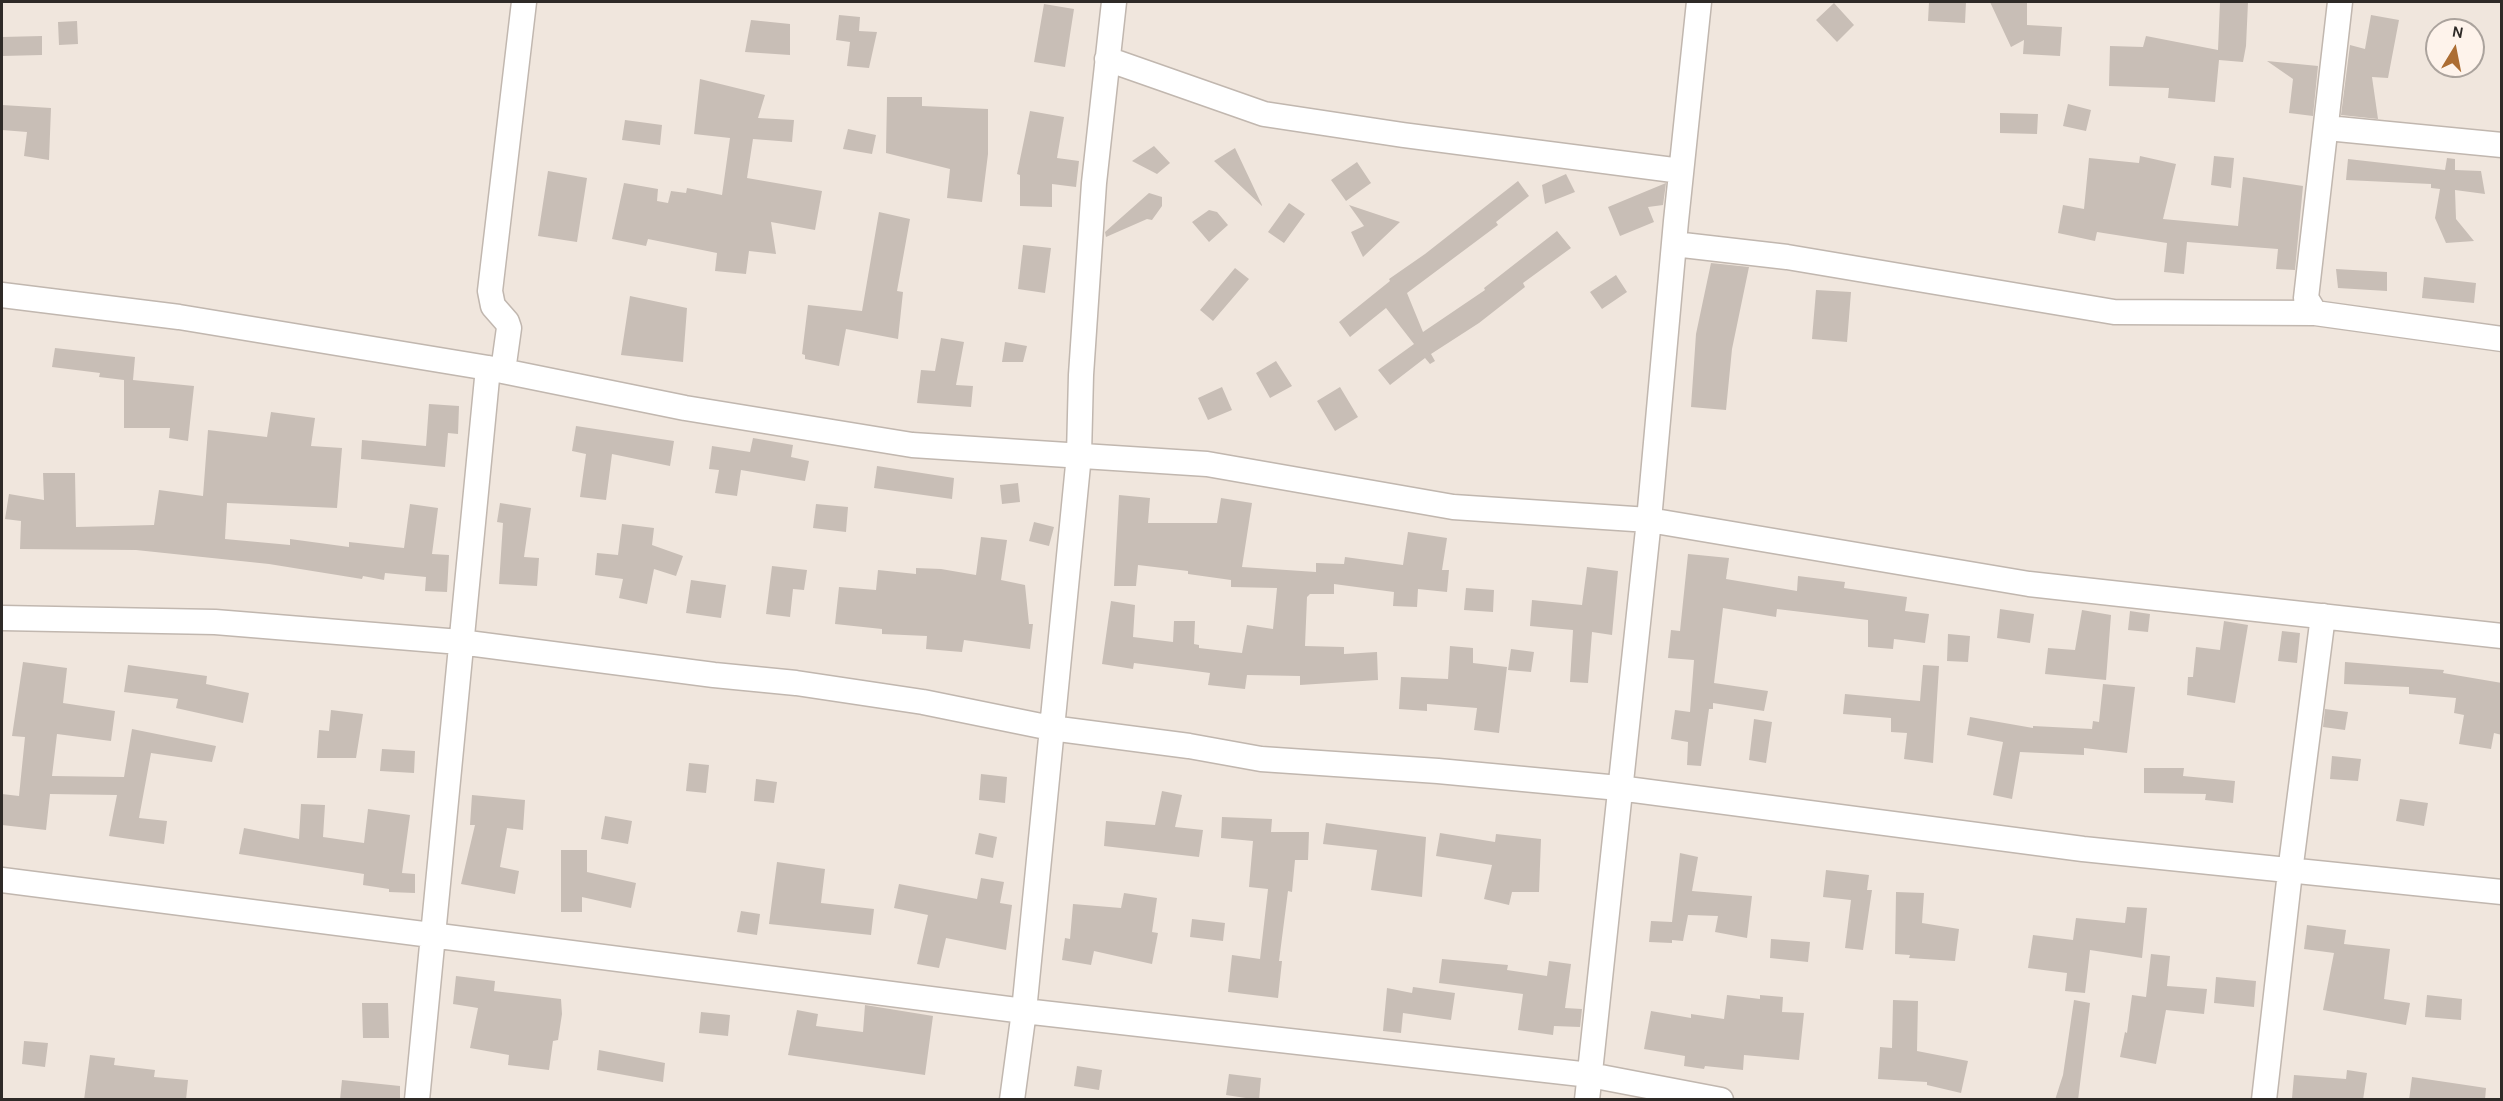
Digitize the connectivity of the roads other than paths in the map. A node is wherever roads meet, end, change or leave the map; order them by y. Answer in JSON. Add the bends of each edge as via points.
{"nodes":[{"id":1,"x":524,"y":2,"type":"edge"},
{"id":2,"x":1114,"y":2,"type":"edge"},
{"id":3,"x":1699,"y":2,"type":"edge"},
{"id":4,"x":2340,"y":2,"type":"edge"},
{"id":5,"x":1107,"y":59,"type":"junction"},
{"id":6,"x":2327,"y":128,"type":"junction"},
{"id":7,"x":2502,"y":145,"type":"edge"},
{"id":8,"x":1681,"y":171,"type":"junction"},
{"id":9,"x":1674,"y":244,"type":"junction"},
{"id":10,"x":2,"y":295,"type":"edge"},
{"id":11,"x":2314,"y":313,"type":"junction"},
{"id":12,"x":2502,"y":339,"type":"edge"},
{"id":13,"x":496,"y":370,"type":"junction"},
{"id":14,"x":1079,"y":455,"type":"junction"},
{"id":15,"x":1649,"y":520,"type":"junction"},
{"id":16,"x":2323,"y":616,"type":"junction"},
{"id":17,"x":2,"y":618,"type":"edge"},
{"id":18,"x":2502,"y":636,"type":"edge"},
{"id":19,"x":460,"y":642,"type":"junction"},
{"id":20,"x":1051,"y":728,"type":"junction"},
{"id":21,"x":1619,"y":788,"type":"junction"},
{"id":22,"x":2290,"y":872,"type":"junction"},
{"id":23,"x":2,"y":880,"type":"edge"},
{"id":24,"x":2502,"y":892,"type":"edge"},
{"id":25,"x":434,"y":934,"type":"junction"},
{"id":26,"x":1024,"y":1011,"type":"junction"},
{"id":27,"x":1590,"y":1075,"type":"junction"},
{"id":28,"x":417,"y":1100,"type":"edge"},
{"id":29,"x":1011,"y":1100,"type":"edge"},
{"id":30,"x":1587,"y":1100,"type":"edge"},
{"id":31,"x":1721,"y":1100,"type":"edge"},
{"id":32,"x":2264,"y":1100,"type":"edge"}],
"edges":[{"from":1,"to":13,"type":"street","via":[[490,291],[493,306],[509,328]]},
{"from":2,"to":5,"type":"street"},
{"from":3,"to":8,"type":"street"},
{"from":4,"to":6,"type":"street"},
{"from":5,"to":8,"type":"street","via":[[1264,114]]},
{"from":5,"to":14,"type":"street","via":[[1094,183]]},
{"from":6,"to":7,"type":"street"},
{"from":6,"to":11,"type":"street","via":[[2307,298]]},
{"from":8,"to":9,"type":"street"},
{"from":9,"to":11,"type":"street","via":[[1787,257],[2114,312]]},
{"from":9,"to":15,"type":"street"},
{"from":10,"to":13,"type":"street","via":[[179,317]]},
{"from":11,"to":12,"type":"street"},
{"from":13,"to":14,"type":"street","via":[[836,434],[912,445]]},
{"from":13,"to":19,"type":"street"},
{"from":14,"to":15,"type":"street","via":[[1207,464],[1453,507]]},
{"from":14,"to":20,"type":"street"},
{"from":15,"to":16,"type":"street","via":[[2029,584]]},
{"from":15,"to":21,"type":"street"},
{"from":16,"to":18,"type":"street"},
{"from":16,"to":22,"type":"street"},
{"from":17,"to":19,"type":"street","via":[[215,621]]},
{"from":19,"to":20,"type":"street","via":[[796,683],[923,702]]},
{"from":19,"to":25,"type":"street"},
{"from":20,"to":21,"type":"street","via":[[1260,759]]},
{"from":20,"to":26,"type":"street"},
{"from":21,"to":22,"type":"street"},
{"from":21,"to":27,"type":"street"},
{"from":22,"to":24,"type":"street"},
{"from":22,"to":32,"type":"street"},
{"from":23,"to":25,"type":"street"},
{"from":25,"to":26,"type":"street"},
{"from":25,"to":28,"type":"street"},
{"from":26,"to":27,"type":"street"},
{"from":26,"to":29,"type":"street"},
{"from":27,"to":30,"type":"street"},
{"from":27,"to":31,"type":"street"}]}
